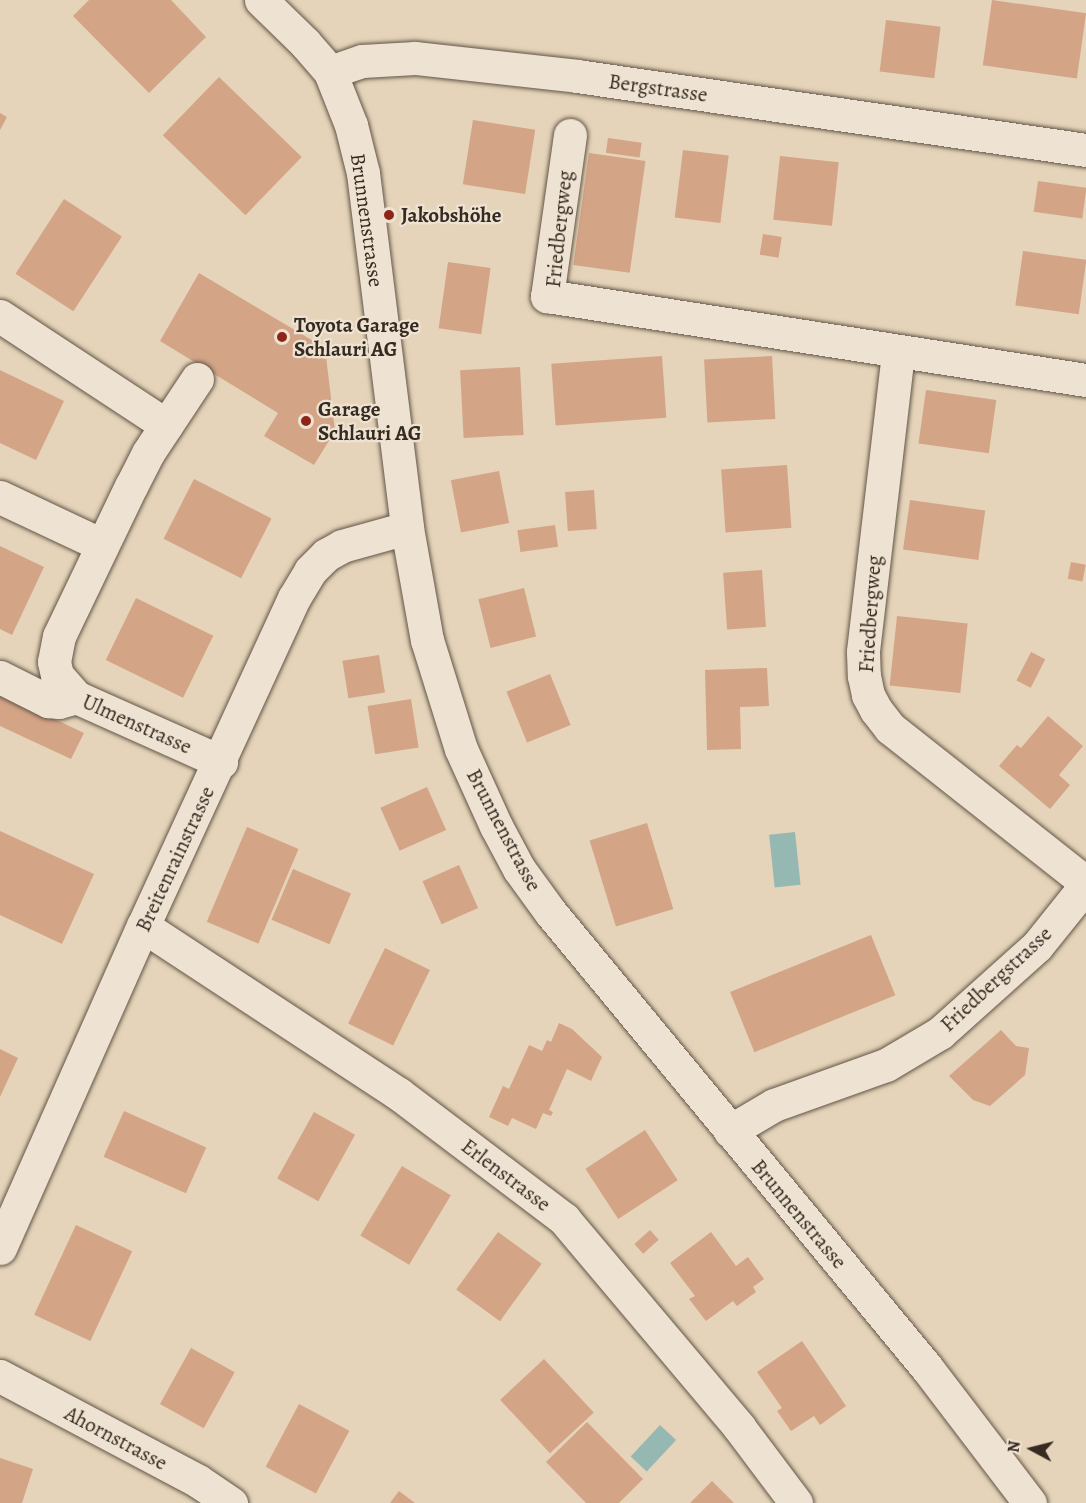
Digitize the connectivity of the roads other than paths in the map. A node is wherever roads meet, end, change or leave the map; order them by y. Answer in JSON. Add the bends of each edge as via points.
{"nodes":[{"id":1,"x":261,"y":0,"type":"edge"},
{"id":2,"x":330,"y":72,"type":"junction"},
{"id":3,"x":570,"y":135,"type":"dead end"},
{"id":4,"x":1086,"y":150,"type":"edge"},
{"id":5,"x":0,"y":316,"type":"edge"},
{"id":6,"x":898,"y":353,"type":"junction"},
{"id":7,"x":197,"y":380,"type":"dead end"},
{"id":8,"x":1086,"y":380,"type":"edge"},
{"id":9,"x":166,"y":425,"type":"junction"},
{"id":10,"x":0,"y":497,"type":"edge"},
{"id":11,"x":407,"y":528,"type":"junction"},
{"id":12,"x":102,"y":545,"type":"junction"},
{"id":13,"x":0,"y":677,"type":"edge"},
{"id":14,"x":76,"y":697,"type":"junction"},
{"id":15,"x":221,"y":762,"type":"junction"},
{"id":16,"x":1086,"y":884,"type":"edge"},
{"id":17,"x":143,"y":926,"type":"junction"},
{"id":18,"x":730,"y":1131,"type":"junction"},
{"id":19,"x":0,"y":1248,"type":"edge"},
{"id":20,"x":0,"y":1376,"type":"edge"},
{"id":21,"x":231,"y":1503,"type":"edge"},
{"id":22,"x":796,"y":1503,"type":"edge"},
{"id":23,"x":1030,"y":1503,"type":"edge"}],
"edges":[{"from":1,"to":2,"type":"street"},
{"from":2,"to":4,"type":"street","name":"Bergstrasse","via":[[362,61],[415,58],[577,76]]},
{"from":2,"to":11,"type":"street","name":"Brunnenstrasse","via":[[351,125],[363,174]]},
{"from":3,"to":6,"type":"street","name":"Friedbergweg","via":[[547,296]]},
{"from":5,"to":9,"type":"street"},
{"from":6,"to":8,"type":"street","name":"Friedbergweg"},
{"from":6,"to":16,"type":"street","name":"Friedbergweg","via":[[863,652],[868,694],[890,728]]},
{"from":7,"to":9,"type":"street","name":"Ulmenstrasse"},
{"from":9,"to":12,"type":"street","name":"Ulmenstrasse","via":[[143,461]]},
{"from":10,"to":12,"type":"street"},
{"from":11,"to":15,"type":"street","name":"Breitenrainstrasse","via":[[342,546],[310,571],[294,598]]},
{"from":11,"to":18,"type":"street","name":"Brunnenstrasse","via":[[427,640],[444,702],[461,749],[519,869],[551,914]]},
{"from":12,"to":14,"type":"street","name":"Ulmenstrasse","via":[[55,649],[57,675]]},
{"from":13,"to":14,"type":"street","via":[[48,701]]},
{"from":14,"to":15,"type":"street","name":"Ulmenstrasse"},
{"from":15,"to":17,"type":"street","name":"Breitenrainstrasse"},
{"from":16,"to":18,"type":"street","name":"Friedbergstrasse","via":[[1037,946],[940,1033],[886,1065],[774,1105]]},
{"from":17,"to":19,"type":"street","name":"Breitenrainstrasse"},
{"from":17,"to":22,"type":"street","name":"Erlenstrasse","via":[[399,1094],[564,1219],[739,1427]]},
{"from":18,"to":23,"type":"street","name":"Brunnenstrasse","via":[[927,1368]]},
{"from":20,"to":21,"type":"street","name":"Ahornstrasse","via":[[198,1481]]}]}
